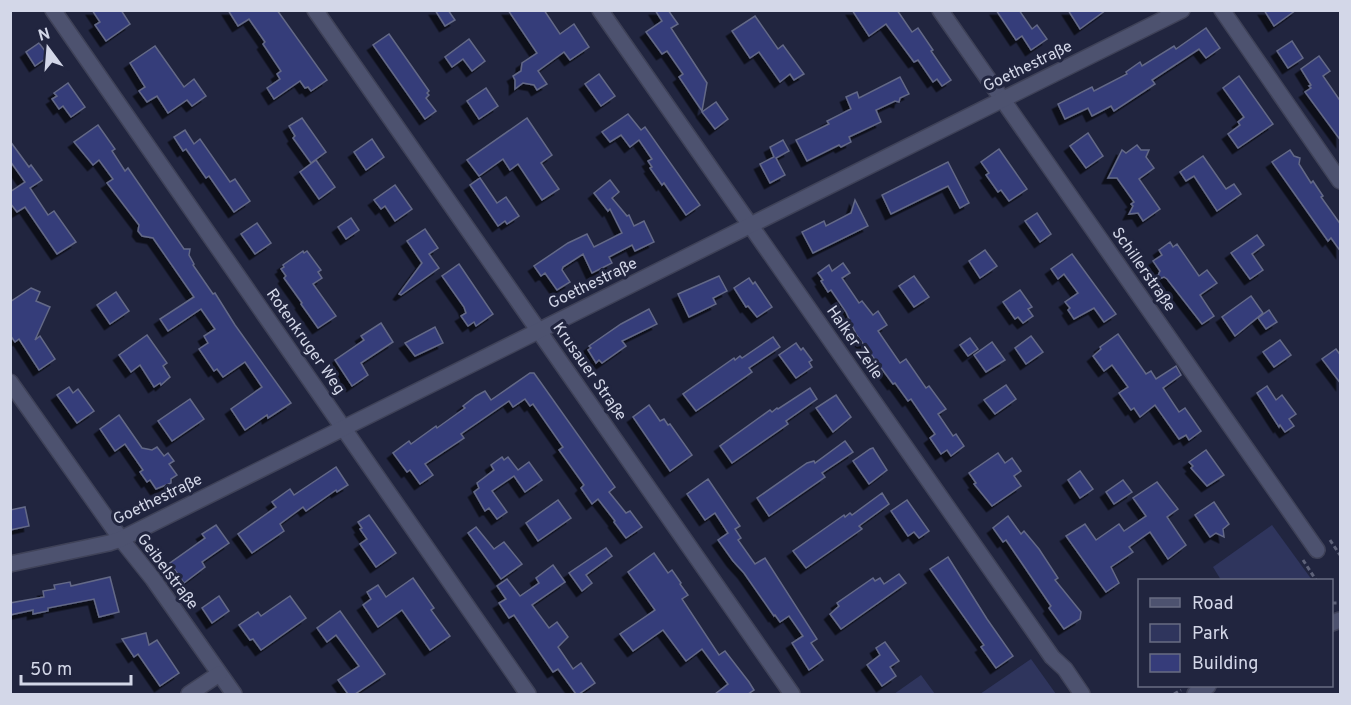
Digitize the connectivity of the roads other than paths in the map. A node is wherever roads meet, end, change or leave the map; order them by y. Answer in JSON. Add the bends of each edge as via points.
{"nodes":[{"id":1,"x":52,"y":10,"type":"edge"},
{"id":2,"x":315,"y":10,"type":"edge"},
{"id":3,"x":600,"y":10,"type":"edge"},
{"id":4,"x":940,"y":10,"type":"edge"},
{"id":5,"x":1182,"y":10,"type":"edge"},
{"id":6,"x":1222,"y":10,"type":"edge"},
{"id":7,"x":1002,"y":99,"type":"junction"},
{"id":8,"x":1341,"y":181,"type":"edge"},
{"id":9,"x":750,"y":227,"type":"junction"},
{"id":10,"x":539,"y":331,"type":"junction"},
{"id":11,"x":10,"y":381,"type":"edge"},
{"id":12,"x":343,"y":428,"type":"junction"},
{"id":13,"x":121,"y":539,"type":"junction"},
{"id":14,"x":1317,"y":550,"type":"dead end"},
{"id":15,"x":10,"y":564,"type":"edge"},
{"id":16,"x":219,"y":674,"type":"junction"},
{"id":17,"x":189,"y":694,"type":"edge"},
{"id":18,"x":234,"y":694,"type":"edge"},
{"id":19,"x":528,"y":694,"type":"edge"},
{"id":20,"x":792,"y":694,"type":"edge"},
{"id":21,"x":1082,"y":694,"type":"edge"}],
"edges":[{"from":1,"to":12,"type":"street","name":"Rotenkruger Weg"},
{"from":2,"to":10,"type":"street","name":"Krusauer Straße"},
{"from":3,"to":9,"type":"street","name":"Halker Zeile"},
{"from":4,"to":7,"type":"street","name":"Schillerstraße"},
{"from":5,"to":7,"type":"street","name":"Goethestraße"},
{"from":6,"to":8,"type":"street"},
{"from":7,"to":9,"type":"street","name":"Goethestraße"},
{"from":7,"to":14,"type":"street","name":"Schillerstraße"},
{"from":9,"to":10,"type":"street","name":"Goethestraße"},
{"from":9,"to":21,"type":"street","name":"Halker Zeile","via":[[1052,657]]},
{"from":10,"to":12,"type":"street","name":"Goethestraße"},
{"from":10,"to":20,"type":"street","name":"Krusauer Straße"},
{"from":11,"to":13,"type":"street","name":"Geibelstraße"},
{"from":12,"to":13,"type":"street","name":"Goethestraße"},
{"from":12,"to":19,"type":"street","name":"Rotenkruger Weg"},
{"from":13,"to":15,"type":"street","name":"Goethestraße"},
{"from":13,"to":16,"type":"street","name":"Geibelstraße"},
{"from":16,"to":17,"type":"street"},
{"from":16,"to":18,"type":"street","name":"Geibelstraße"}]}
